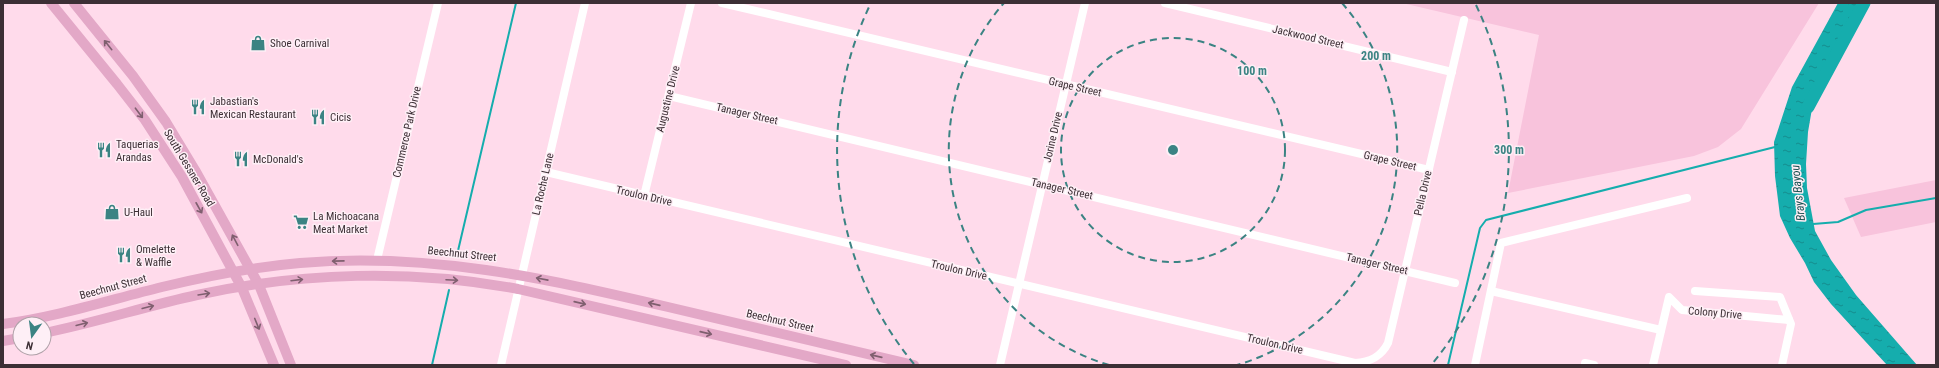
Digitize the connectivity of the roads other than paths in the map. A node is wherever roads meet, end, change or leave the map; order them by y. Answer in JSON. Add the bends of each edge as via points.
{"nodes":[{"id":1,"x":51,"y":3,"type":"edge"},
{"id":2,"x":74,"y":3,"type":"edge"},
{"id":3,"x":438,"y":3,"type":"edge"},
{"id":4,"x":585,"y":3,"type":"edge"},
{"id":5,"x":691,"y":3,"type":"edge"},
{"id":6,"x":722,"y":3,"type":"edge"},
{"id":7,"x":1085,"y":3,"type":"edge"},
{"id":8,"x":1165,"y":3,"type":"edge"},
{"id":9,"x":1464,"y":20,"type":"dead end"},
{"id":10,"x":1452,"y":72,"type":"junction"},
{"id":11,"x":1066,"y":84,"type":"junction"},
{"id":12,"x":669,"y":96,"type":"junction"},
{"id":13,"x":1429,"y":170,"type":"junction"},
{"id":14,"x":546,"y":172,"type":"junction"},
{"id":15,"x":1042,"y":184,"type":"junction"},
{"id":16,"x":644,"y":196,"type":"junction"},
{"id":17,"x":1687,"y":198,"type":"dead end"},
{"id":18,"x":377,"y":260,"type":"junction"},
{"id":19,"x":250,"y":269,"type":"junction"},
{"id":20,"x":234,"y":271,"type":"junction"},
{"id":21,"x":1405,"y":271,"type":"junction"},
{"id":22,"x":522,"y":275,"type":"junction"},
{"id":23,"x":1456,"y":283,"type":"dead end"},
{"id":24,"x":1019,"y":284,"type":"junction"},
{"id":25,"x":259,"y":285,"type":"junction"},
{"id":26,"x":242,"y":288,"type":"junction"},
{"id":27,"x":518,"y":289,"type":"junction"},
{"id":28,"x":1491,"y":291,"type":"junction"},
{"id":29,"x":1695,"y":291,"type":"dead end"},
{"id":30,"x":124,"y":297,"type":"junction"},
{"id":31,"x":672,"y":308,"type":"junction"},
{"id":32,"x":129,"y":312,"type":"junction"},
{"id":33,"x":52,"y":316,"type":"edge"},
{"id":34,"x":1789,"y":320,"type":"junction"},
{"id":35,"x":668,"y":324,"type":"junction"},
{"id":36,"x":1661,"y":330,"type":"junction"},
{"id":37,"x":52,"y":331,"type":"edge"},
{"id":38,"x":842,"y":348,"type":"junction"},
{"id":39,"x":1373,"y":359,"type":"joint"},
{"id":40,"x":1585,"y":363,"type":"dead end"},
{"id":41,"x":842,"y":364,"type":"edge"},
{"id":42,"x":274,"y":365,"type":"edge"},
{"id":43,"x":291,"y":365,"type":"edge"},
{"id":44,"x":501,"y":365,"type":"edge"},
{"id":45,"x":914,"y":365,"type":"edge"},
{"id":46,"x":1000,"y":365,"type":"edge"},
{"id":47,"x":1475,"y":365,"type":"edge"},
{"id":48,"x":1594,"y":365,"type":"edge"},
{"id":49,"x":1653,"y":365,"type":"edge"},
{"id":50,"x":1782,"y":365,"type":"edge"}],
"edges":[{"from":1,"to":20,"type":"main road","name":"South Gessner Road","one_way":true,"via":[[156,137],[182,177]]},
{"from":19,"to":2,"type":"main road","name":"South Gessner Road","one_way":true,"via":[[220,212],[166,122],[133,76]]},
{"from":3,"to":18,"type":"street","name":"Commerce Park Drive"},
{"from":4,"to":14,"type":"street","name":"La Roche Lane"},
{"from":5,"to":12,"type":"street","name":"Augustine Drive"},
{"from":6,"to":11,"type":"street","name":"Grape Street"},
{"from":7,"to":11,"type":"street","name":"Jorine Drive"},
{"from":8,"to":10,"type":"street","name":"Jackwood Street"},
{"from":9,"to":10,"type":"street","name":"Pella Drive"},
{"from":10,"to":13,"type":"street","name":"Pella Drive"},
{"from":11,"to":13,"type":"street","name":"Grape Street"},
{"from":11,"to":15,"type":"street","name":"Jorine Drive"},
{"from":12,"to":15,"type":"street","name":"Tanager Street"},
{"from":12,"to":16,"type":"street","name":"Augustine Drive"},
{"from":13,"to":21,"type":"street","name":"Pella Drive"},
{"from":14,"to":16,"type":"street","name":"Troulon Drive"},
{"from":14,"to":22,"type":"street","name":"La Roche Lane"},
{"from":15,"to":21,"type":"street","name":"Tanager Street"},
{"from":15,"to":24,"type":"street","name":"Jorine Drive"},
{"from":16,"to":24,"type":"street","name":"Troulon Drive"},
{"from":17,"to":28,"type":"street","via":[[1500,243]]},
{"from":18,"to":19,"type":"main road","name":"Beechnut Street","one_way":true,"via":[[299,263]]},
{"from":18,"to":22,"type":"main road","name":"Beechnut Street","via":[[456,265]]},
{"from":19,"to":20,"type":"main road","name":"Beechnut Street"},
{"from":19,"to":25,"type":"main road","name":"South Gessner Road"},
{"from":20,"to":26,"type":"main road","name":"South Gessner Road"},
{"from":20,"to":30,"type":"main road","name":"Beechnut Street"},
{"from":21,"to":23,"type":"street","name":"Tanager Street"},
{"from":21,"to":39,"type":"street","name":"Pella Drive","via":[[1388,343]]},
{"from":22,"to":27,"type":"street","name":"La Roche Lane"},
{"from":31,"to":22,"type":"main road","name":"Beechnut Street","one_way":true},
{"from":24,"to":39,"type":"street","name":"Troulon Drive","via":[[1355,363]]},
{"from":24,"to":46,"type":"street","name":"Jorine Drive"},
{"from":25,"to":26,"type":"main road"},
{"from":25,"to":27,"type":"main road","one_way":true,"via":[[329,277],[370,276],[462,280]]},
{"from":25,"to":43,"type":"main road","name":"South Gessner Road"},
{"from":32,"to":26,"type":"main road","one_way":true,"via":[[198,295]]},
{"from":26,"to":42,"type":"main road","name":"South Gessner Road","one_way":true},
{"from":27,"to":35,"type":"main road","one_way":true},
{"from":27,"to":44,"type":"street","name":"La Roche Lane"},
{"from":28,"to":36,"type":"street"},
{"from":28,"to":47,"type":"street"},
{"from":29,"to":34,"type":"street","via":[[1780,297]]},
{"from":30,"to":32,"type":"main road"},
{"from":30,"to":33,"type":"main road","name":"Beechnut Street"},
{"from":31,"to":35,"type":"main road"},
{"from":31,"to":38,"type":"main road","name":"Beechnut Street"},
{"from":37,"to":32,"type":"main road","one_way":true},
{"from":34,"to":36,"type":"street","name":"Colony Drive","via":[[1682,310],[1669,297]]},
{"from":34,"to":50,"type":"street","via":[[1791,324]]},
{"from":35,"to":41,"type":"main road","one_way":true},
{"from":36,"to":49,"type":"street","name":"Colony Drive"},
{"from":38,"to":41,"type":"main road"},
{"from":45,"to":38,"type":"main road","name":"Beechnut Street","one_way":true},
{"from":40,"to":48,"type":"street"}]}
